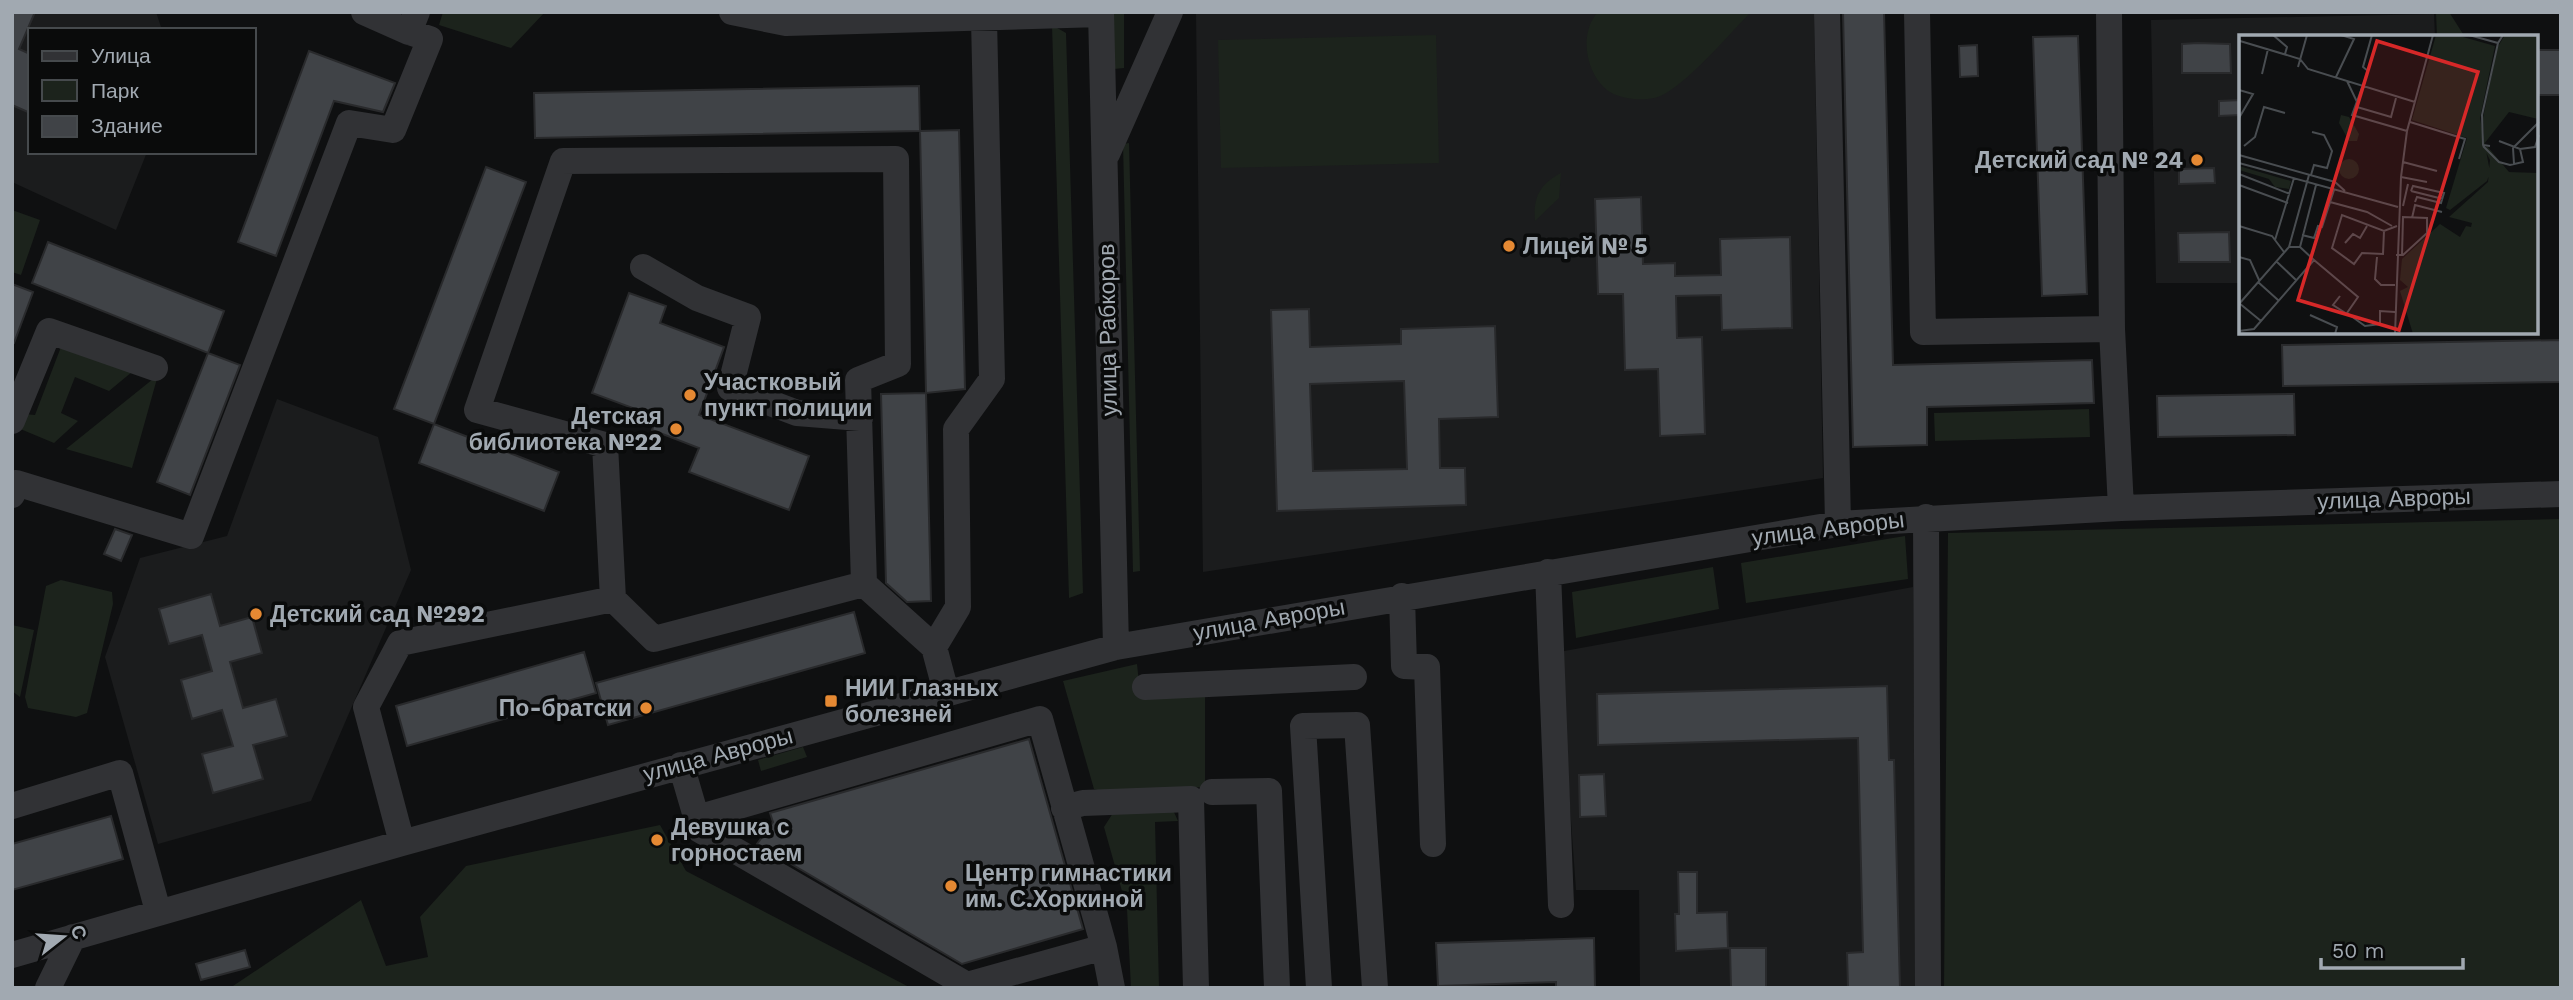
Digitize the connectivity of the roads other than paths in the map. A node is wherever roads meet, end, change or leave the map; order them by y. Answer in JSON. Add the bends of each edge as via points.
{"nodes":[{"id":1,"x":364,"y":12,"type":"edge"},
{"id":2,"x":732,"y":12,"type":"edge"},
{"id":3,"x":1170,"y":12,"type":"edge"},
{"id":4,"x":1828,"y":12,"type":"edge"},
{"id":5,"x":1917,"y":12,"type":"edge"},
{"id":6,"x":2109,"y":12,"type":"edge"},
{"id":7,"x":1101,"y":13,"type":"edge"},
{"id":8,"x":1015,"y":15,"type":"edge"},
{"id":9,"x":984,"y":19,"type":"junction"},
{"id":10,"x":413,"y":22,"type":"edge"},
{"id":11,"x":1104,"y":162,"type":"junction"},
{"id":12,"x":643,"y":267,"type":"dead end"},
{"id":13,"x":2112,"y":329,"type":"junction"},
{"id":14,"x":155,"y":368,"type":"dead end"},
{"id":15,"x":860,"y":418,"type":"junction"},
{"id":16,"x":12,"y":421,"type":"edge"},
{"id":17,"x":14,"y":486,"type":"edge"},
{"id":18,"x":2561,"y":494,"type":"edge"},
{"id":19,"x":2120,"y":508,"type":"junction"},
{"id":20,"x":1926,"y":517,"type":"junction"},
{"id":21,"x":1838,"y":524,"type":"junction"},
{"id":22,"x":1548,"y":572,"type":"junction"},
{"id":23,"x":864,"y":584,"type":"junction"},
{"id":24,"x":1402,"y":596,"type":"junction"},
{"id":25,"x":613,"y":599,"type":"junction"},
{"id":26,"x":934,"y":647,"type":"junction"},
{"id":27,"x":1116,"y":647,"type":"junction"},
{"id":28,"x":1354,"y":677,"type":"dead end"},
{"id":29,"x":1145,"y":687,"type":"dead end"},
{"id":30,"x":946,"y":692,"type":"junction"},
{"id":31,"x":681,"y":765,"type":"junction"},
{"id":32,"x":1212,"y":792,"type":"dead end"},
{"id":33,"x":12,"y":807,"type":"edge"},
{"id":34,"x":1065,"y":808,"type":"junction"},
{"id":35,"x":697,"y":818,"type":"junction"},
{"id":36,"x":402,"y":843,"type":"junction"},
{"id":37,"x":1433,"y":844,"type":"dead end"},
{"id":38,"x":1561,"y":905,"type":"dead end"},
{"id":39,"x":158,"y":911,"type":"junction"},
{"id":40,"x":73,"y":937,"type":"junction"},
{"id":41,"x":1104,"y":947,"type":"junction"},
{"id":42,"x":12,"y":955,"type":"edge"},
{"id":43,"x":48,"y":988,"type":"edge"},
{"id":44,"x":1112,"y":988,"type":"edge"},
{"id":45,"x":1196,"y":988,"type":"edge"},
{"id":46,"x":1277,"y":988,"type":"edge"},
{"id":47,"x":1319,"y":988,"type":"edge"},
{"id":48,"x":1375,"y":988,"type":"edge"},
{"id":49,"x":1928,"y":988,"type":"edge"}],
"edges":[{"from":1,"to":10,"type":"street"},
{"from":2,"to":9,"type":"street","via":[[786,23]]},
{"from":3,"to":11,"type":"street"},
{"from":4,"to":21,"type":"street"},
{"from":5,"to":13,"type":"street","via":[[1923,332]]},
{"from":6,"to":13,"type":"street"},
{"from":7,"to":8,"type":"street"},
{"from":7,"to":11,"type":"street","name":"улица Рабкоров"},
{"from":8,"to":9,"type":"street"},
{"from":9,"to":26,"type":"street","via":[[992,379],[956,429],[958,607]]},
{"from":10,"to":17,"type":"street","via":[[430,39],[393,130],[349,122],[191,536]]},
{"from":11,"to":27,"type":"street","name":"улица Рабкоров"},
{"from":12,"to":15,"type":"street","via":[[697,298],[748,317],[730,387],[797,413]]},
{"from":13,"to":19,"type":"street"},
{"from":14,"to":16,"type":"street","via":[[48,331]]},
{"from":15,"to":23,"type":"street"},
{"from":15,"to":25,"type":"street","via":[[858,380],[898,364],[896,159],[564,161],[477,410],[605,445]]},
{"from":18,"to":19,"type":"street","name":"улица Авроры"},
{"from":19,"to":20,"type":"street","name":"улица Авроры"},
{"from":20,"to":21,"type":"street","name":"улица Авроры"},
{"from":20,"to":49,"type":"street"},
{"from":21,"to":22,"type":"street","name":"улица Авроры"},
{"from":22,"to":24,"type":"street","name":"улица Авроры"},
{"from":22,"to":38,"type":"street"},
{"from":23,"to":25,"type":"street","via":[[654,639]]},
{"from":23,"to":26,"type":"street"},
{"from":24,"to":27,"type":"street","name":"улица Авроры"},
{"from":24,"to":37,"type":"street","via":[[1404,666],[1427,667]]},
{"from":25,"to":36,"type":"street","via":[[400,643],[366,707]]},
{"from":26,"to":30,"type":"street"},
{"from":27,"to":30,"type":"street","name":"улица Авроры"},
{"from":28,"to":29,"type":"street"},
{"from":30,"to":31,"type":"street","name":"улица Авроры"},
{"from":31,"to":35,"type":"street"},
{"from":31,"to":36,"type":"street","name":"улица Авроры"},
{"from":32,"to":46,"type":"street","via":[[1269,791]]},
{"from":33,"to":39,"type":"street","via":[[120,773]]},
{"from":34,"to":35,"type":"street","via":[[1040,719]]},
{"from":34,"to":41,"type":"street"},
{"from":34,"to":45,"type":"street","via":[[1083,803],[1191,799]]},
{"from":35,"to":41,"type":"street","via":[[700,830],[967,985]]},
{"from":36,"to":39,"type":"street","name":"улица Авроры"},
{"from":39,"to":40,"type":"street","name":"улица Авроры"},
{"from":40,"to":42,"type":"street","name":"улица Авроры"},
{"from":40,"to":43,"type":"street"},
{"from":41,"to":44,"type":"street"},
{"from":47,"to":48,"type":"street","via":[[1303,726],[1357,724]]}]}
